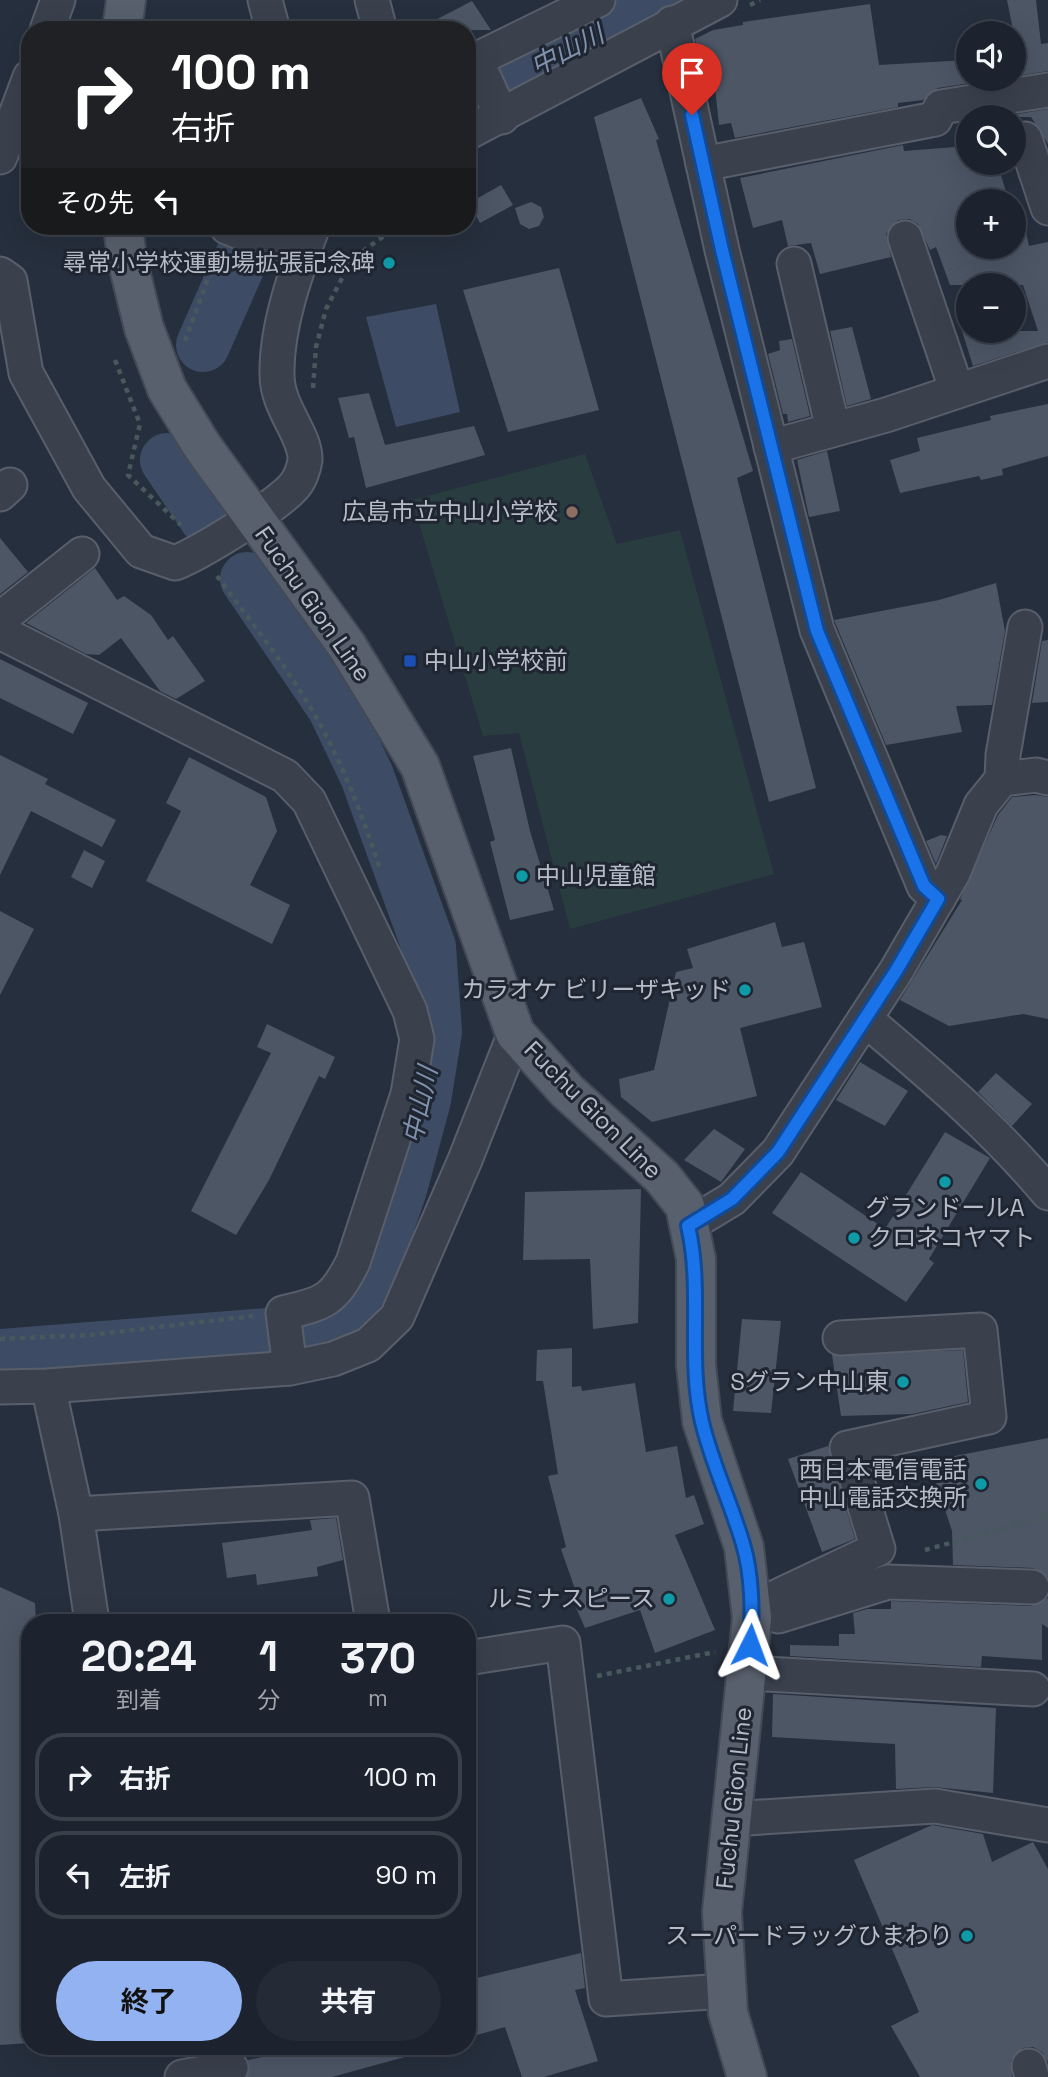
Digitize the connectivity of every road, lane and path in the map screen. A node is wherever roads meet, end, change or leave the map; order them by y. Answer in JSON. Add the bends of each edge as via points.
{"nodes":[{"id":1,"x":58,"y":0,"type":"edge"},
{"id":2,"x":126,"y":0,"type":"edge"},
{"id":3,"x":265,"y":0,"type":"edge"},
{"id":4,"x":372,"y":0,"type":"edge"},
{"id":5,"x":598,"y":0,"type":"edge"},
{"id":6,"x":720,"y":0,"type":"edge"},
{"id":7,"x":50,"y":21,"type":"edge"},
{"id":8,"x":123,"y":21,"type":"edge"},
{"id":9,"x":271,"y":21,"type":"edge"},
{"id":10,"x":378,"y":21,"type":"edge"},
{"id":11,"x":672,"y":23,"type":"junction"},
{"id":12,"x":485,"y":85,"type":"edge"},
{"id":13,"x":1048,"y":90,"type":"edge"},
{"id":14,"x":21,"y":101,"type":"edge"},
{"id":15,"x":476,"y":109,"type":"edge"},
{"id":16,"x":1026,"y":139,"type":"dead end"},
{"id":17,"x":0,"y":157,"type":"edge"},
{"id":18,"x":703,"y":164,"type":"junction"},
{"id":19,"x":1048,"y":208,"type":"edge"},
{"id":20,"x":124,"y":235,"type":"edge"},
{"id":21,"x":241,"y":235,"type":"edge"},
{"id":22,"x":247,"y":235,"type":"edge"},
{"id":23,"x":310,"y":235,"type":"edge"},
{"id":24,"x":385,"y":235,"type":"edge"},
{"id":25,"x":905,"y":238,"type":"dead end"},
{"id":26,"x":301,"y":257,"type":"junction"},
{"id":27,"x":794,"y":264,"type":"dead end"},
{"id":28,"x":0,"y":274,"type":"edge"},
{"id":29,"x":183,"y":348,"type":"dead end"},
{"id":30,"x":115,"y":360,"type":"dead end"},
{"id":31,"x":1048,"y":361,"type":"edge"},
{"id":32,"x":957,"y":391,"type":"junction"},
{"id":33,"x":317,"y":401,"type":"dead end"},
{"id":34,"x":833,"y":429,"type":"junction"},
{"id":35,"x":771,"y":447,"type":"junction"},
{"id":36,"x":252,"y":517,"type":"junction"},
{"id":37,"x":189,"y":533,"type":"dead end"},
{"id":38,"x":82,"y":554,"type":"dead end"},
{"id":39,"x":0,"y":619,"type":"edge"},
{"id":40,"x":1026,"y":627,"type":"dead end"},
{"id":41,"x":0,"y":632,"type":"edge"},
{"id":42,"x":1048,"y":778,"type":"edge"},
{"id":43,"x":1002,"y":779,"type":"junction"},
{"id":44,"x":938,"y":899,"type":"junction"},
{"id":45,"x":865,"y":1019,"type":"junction"},
{"id":46,"x":515,"y":1033,"type":"junction"},
{"id":47,"x":1048,"y":1193,"type":"edge"},
{"id":48,"x":688,"y":1226,"type":"junction"},
{"id":49,"x":840,"y":1338,"type":"dead end"},
{"id":50,"x":0,"y":1339,"type":"edge"},
{"id":51,"x":286,"y":1340,"type":"junction"},
{"id":52,"x":48,"y":1386,"type":"junction"},
{"id":53,"x":0,"y":1387,"type":"edge"},
{"id":54,"x":76,"y":1514,"type":"junction"},
{"id":55,"x":1032,"y":1587,"type":"dead end"},
{"id":56,"x":91,"y":1614,"type":"edge"},
{"id":57,"x":372,"y":1614,"type":"edge"},
{"id":58,"x":750,"y":1638,"type":"junction"},
{"id":59,"x":476,"y":1657,"type":"edge"},
{"id":60,"x":568,"y":1682,"type":"junction"},
{"id":61,"x":1033,"y":1689,"type":"dead end"},
{"id":62,"x":731,"y":1819,"type":"junction"},
{"id":63,"x":1048,"y":1825,"type":"edge"},
{"id":64,"x":725,"y":1991,"type":"junction"},
{"id":65,"x":229,"y":2063,"type":"edge"},
{"id":66,"x":182,"y":2077,"type":"edge"},
{"id":67,"x":747,"y":2077,"type":"edge"}],
"edges":[{"from":1,"to":7,"type":"street"},
{"from":2,"to":8,"type":"main road"},
{"from":3,"to":9,"type":"street"},
{"from":4,"to":10,"type":"street"},
{"from":5,"to":12,"type":"street"},
{"from":6,"to":11,"type":"street"},
{"from":11,"to":12,"type":"street","via":[[600,66]]},
{"from":11,"to":18,"type":"street"},
{"from":12,"to":15,"type":"street"},
{"from":13,"to":18,"type":"street","via":[[941,107],[935,120]]},
{"from":14,"to":17,"type":"street"},
{"from":16,"to":19,"type":"street"},
{"from":18,"to":35,"type":"street"},
{"from":20,"to":36,"type":"main road","name":"Fuchu Gion Line","via":[[144,328],[167,388]]},
{"from":21,"to":29,"type":"path"},
{"from":22,"to":26,"type":"street"},
{"from":23,"to":26,"type":"street"},
{"from":24,"to":33,"type":"path","via":[[352,259],[326,309],[316,347],[313,388]]},
{"from":25,"to":32,"type":"street"},
{"from":26,"to":36,"type":"street","via":[[283,327],[277,374],[278,395],[305,460],[295,485]]},
{"from":27,"to":34,"type":"street"},
{"from":28,"to":36,"type":"street","via":[[10,281],[26,373],[89,488],[141,551],[175,563]]},
{"from":30,"to":37,"type":"path","via":[[140,424],[128,475]]},
{"from":31,"to":32,"type":"street"},
{"from":32,"to":34,"type":"street"},
{"from":34,"to":35,"type":"street"},
{"from":35,"to":44,"type":"street","via":[[817,631],[924,886]]},
{"from":36,"to":46,"type":"main road","name":"Fuchu Gion Line","via":[[347,646],[420,766]]},
{"from":38,"to":39,"type":"street"},
{"from":40,"to":43,"type":"street"},
{"from":41,"to":51,"type":"street","via":[[285,776],[309,801],[410,1011],[417,1039],[408,1094],[353,1262],[340,1288]]},
{"from":42,"to":43,"type":"street"},
{"from":43,"to":44,"type":"street","via":[[981,805]]},
{"from":44,"to":45,"type":"street"},
{"from":45,"to":47,"type":"street","via":[[948,1090],[1018,1157]]},
{"from":45,"to":48,"type":"street","via":[[778,1152],[732,1199]]},
{"from":46,"to":48,"type":"main road","name":"Fuchu Gion Line","via":[[567,1091],[662,1177],[685,1206]]},
{"from":46,"to":51,"type":"street","via":[[397,1317],[368,1345],[333,1359]]},
{"from":48,"to":58,"type":"main road","name":"Fuchu Gion Line","via":[[696,1259],[696,1365],[702,1421],[744,1547]]},
{"from":49,"to":58,"type":"street","via":[[981,1330],[989,1417],[847,1448],[878,1549]]},
{"from":50,"to":51,"type":"path","via":[[90,1335]]},
{"from":51,"to":52,"type":"street"},
{"from":52,"to":53,"type":"street"},
{"from":52,"to":54,"type":"street"},
{"from":54,"to":56,"type":"street"},
{"from":54,"to":57,"type":"street","via":[[352,1498]]},
{"from":55,"to":58,"type":"street","via":[[888,1581]]},
{"from":58,"to":60,"type":"path"},
{"from":58,"to":61,"type":"street"},
{"from":58,"to":62,"type":"main road","name":"Fuchu Gion Line"},
{"from":59,"to":60,"type":"street","via":[[563,1643]]},
{"from":60,"to":64,"type":"street","via":[[606,1999]]},
{"from":62,"to":63,"type":"street","via":[[935,1806]]},
{"from":62,"to":64,"type":"main road","name":"Fuchu Gion Line","via":[[722,1912]]},
{"from":64,"to":67,"type":"main road","name":"Fuchu Gion Line"},
{"from":65,"to":66,"type":"street"}]}
